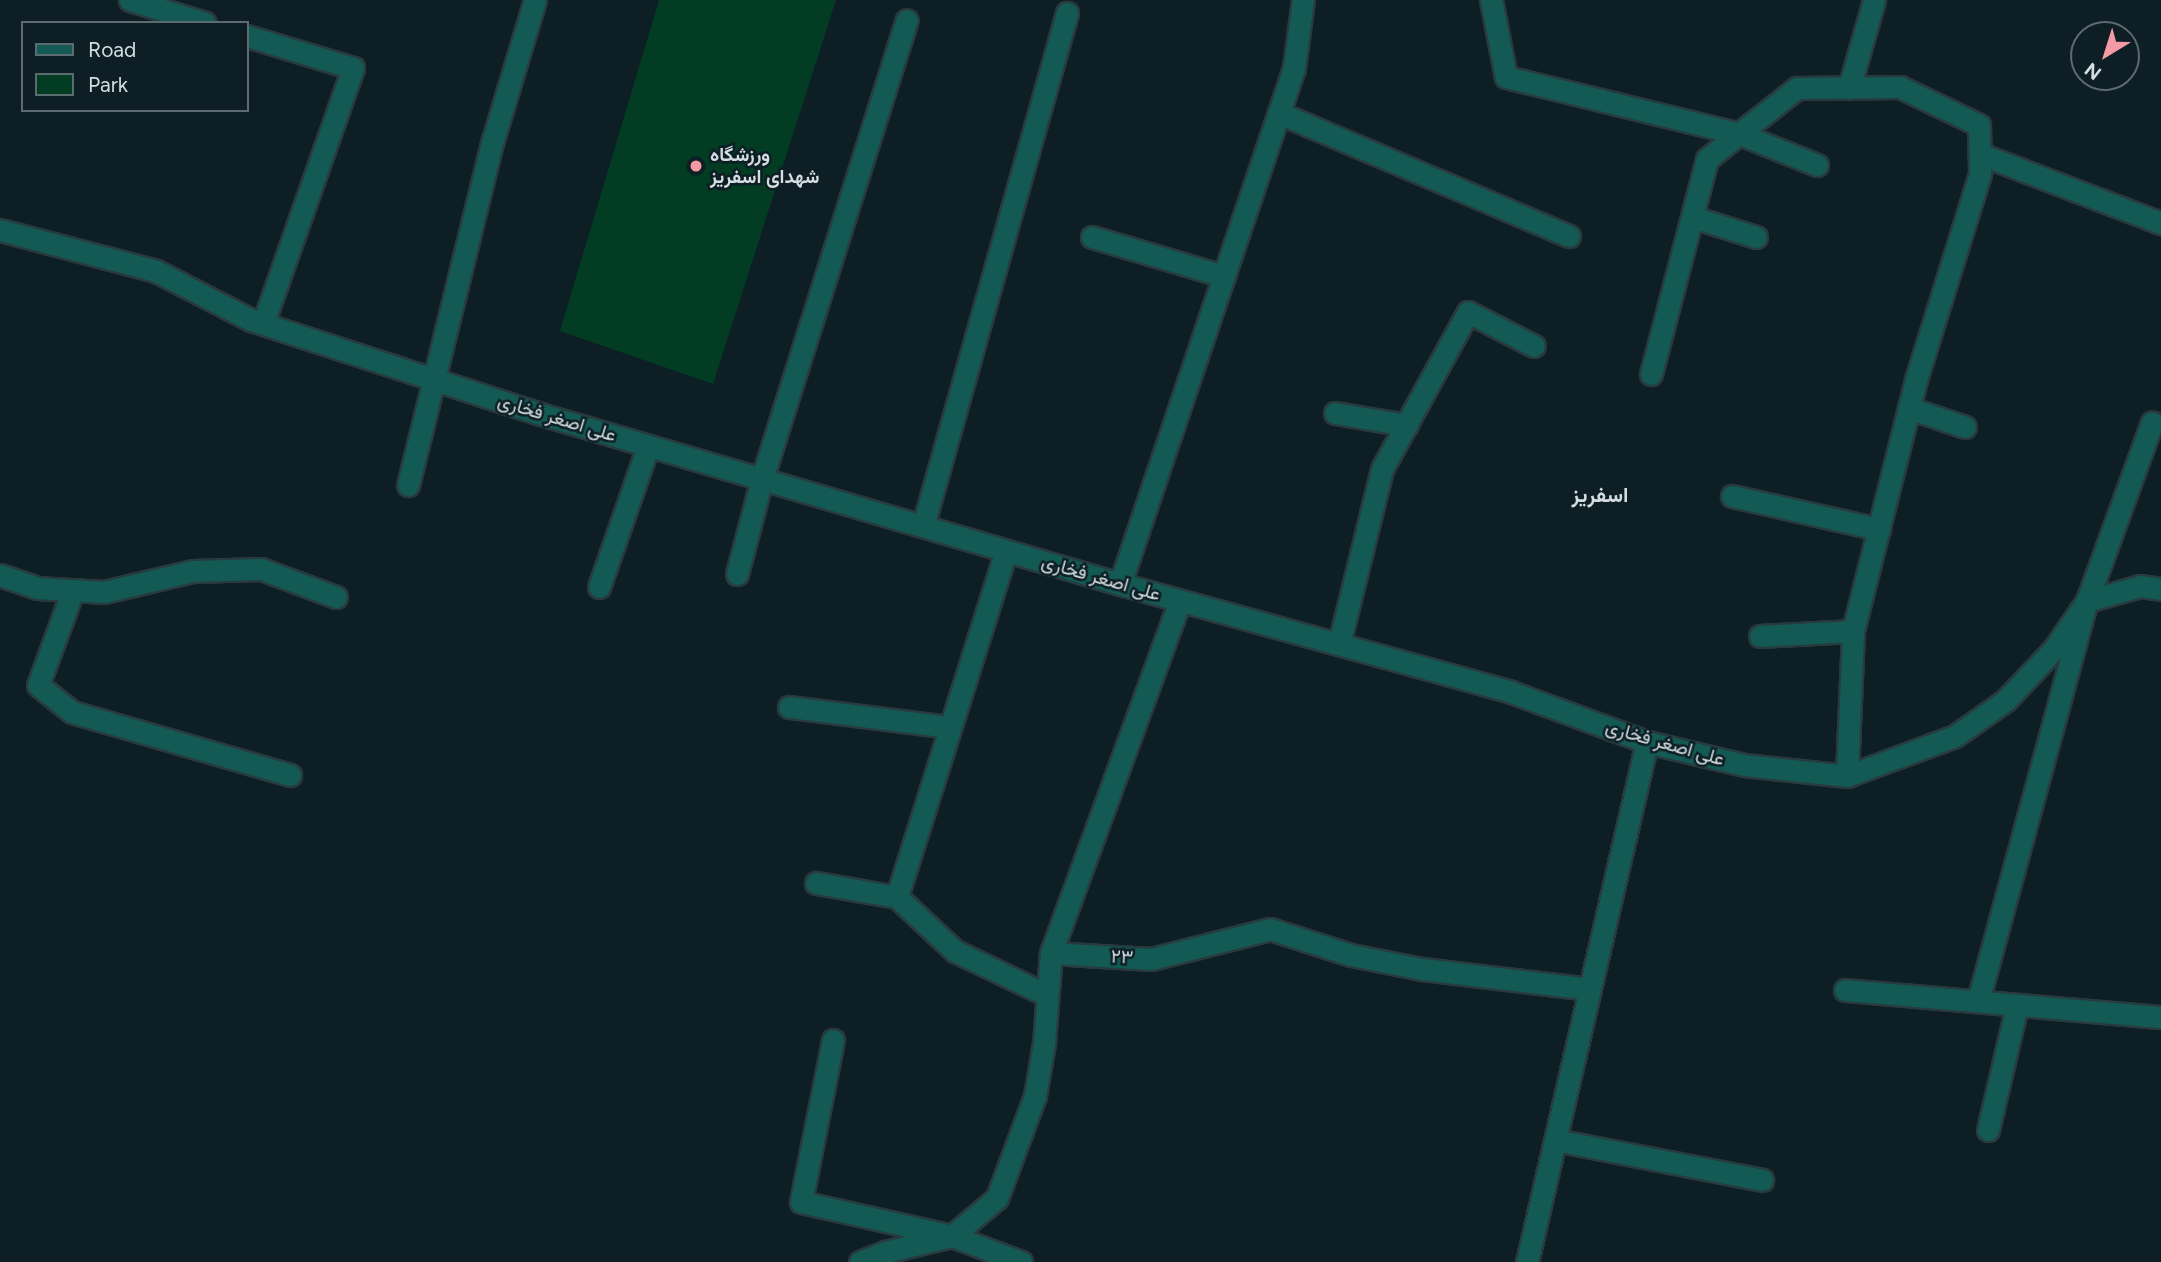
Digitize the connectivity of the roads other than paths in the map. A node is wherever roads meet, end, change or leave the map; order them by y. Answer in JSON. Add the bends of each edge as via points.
{"nodes":[{"id":1,"x":130,"y":0,"type":"edge"},
{"id":2,"x":535,"y":0,"type":"edge"},
{"id":3,"x":1303,"y":0,"type":"edge"},
{"id":4,"x":1491,"y":0,"type":"edge"},
{"id":5,"x":1874,"y":0,"type":"edge"},
{"id":6,"x":1067,"y":13,"type":"dead end"},
{"id":7,"x":906,"y":20,"type":"dead end"},
{"id":8,"x":198,"y":21,"type":"edge"},
{"id":9,"x":248,"y":36,"type":"edge"},
{"id":10,"x":1849,"y":88,"type":"junction"},
{"id":11,"x":1279,"y":113,"type":"junction"},
{"id":12,"x":1740,"y":134,"type":"junction"},
{"id":13,"x":1980,"y":154,"type":"junction"},
{"id":14,"x":1817,"y":166,"type":"dead end"},
{"id":15,"x":1693,"y":217,"type":"junction"},
{"id":16,"x":2161,"y":223,"type":"edge"},
{"id":17,"x":0,"y":230,"type":"edge"},
{"id":18,"x":1569,"y":236,"type":"dead end"},
{"id":19,"x":1092,"y":237,"type":"dead end"},
{"id":20,"x":1756,"y":237,"type":"dead end"},
{"id":21,"x":1224,"y":276,"type":"junction"},
{"id":22,"x":263,"y":324,"type":"junction"},
{"id":23,"x":1534,"y":346,"type":"dead end"},
{"id":24,"x":1651,"y":374,"type":"dead end"},
{"id":25,"x":435,"y":380,"type":"junction"},
{"id":26,"x":1909,"y":408,"type":"junction"},
{"id":27,"x":1335,"y":413,"type":"dead end"},
{"id":28,"x":2152,"y":422,"type":"dead end"},
{"id":29,"x":1407,"y":425,"type":"junction"},
{"id":30,"x":1965,"y":427,"type":"dead end"},
{"id":31,"x":648,"y":446,"type":"junction"},
{"id":32,"x":762,"y":479,"type":"junction"},
{"id":33,"x":408,"y":485,"type":"dead end"},
{"id":34,"x":1732,"y":496,"type":"dead end"},
{"id":35,"x":923,"y":526,"type":"junction"},
{"id":36,"x":1879,"y":529,"type":"junction"},
{"id":37,"x":1006,"y":551,"type":"junction"},
{"id":38,"x":737,"y":573,"type":"dead end"},
{"id":39,"x":0,"y":575,"type":"edge"},
{"id":40,"x":1119,"y":584,"type":"junction"},
{"id":41,"x":598,"y":586,"type":"dead end"},
{"id":42,"x":2161,"y":589,"type":"edge"},
{"id":43,"x":73,"y":590,"type":"junction"},
{"id":44,"x":336,"y":597,"type":"dead end"},
{"id":45,"x":1180,"y":601,"type":"junction"},
{"id":46,"x":2087,"y":601,"type":"junction"},
{"id":47,"x":1853,"y":631,"type":"junction"},
{"id":48,"x":1760,"y":636,"type":"dead end"},
{"id":49,"x":1339,"y":645,"type":"junction"},
{"id":50,"x":789,"y":707,"type":"dead end"},
{"id":51,"x":950,"y":727,"type":"junction"},
{"id":52,"x":1647,"y":742,"type":"junction"},
{"id":53,"x":290,"y":775,"type":"dead end"},
{"id":54,"x":1847,"y":776,"type":"junction"},
{"id":55,"x":816,"y":883,"type":"dead end"},
{"id":56,"x":897,"y":897,"type":"junction"},
{"id":57,"x":1051,"y":953,"type":"junction"},
{"id":58,"x":1590,"y":989,"type":"junction"},
{"id":59,"x":1845,"y":990,"type":"dead end"},
{"id":60,"x":1047,"y":995,"type":"junction"},
{"id":61,"x":1978,"y":1001,"type":"junction"},
{"id":62,"x":2017,"y":1004,"type":"junction"},
{"id":63,"x":2161,"y":1017,"type":"edge"},
{"id":64,"x":833,"y":1040,"type":"dead end"},
{"id":65,"x":1988,"y":1129,"type":"dead end"},
{"id":66,"x":1555,"y":1140,"type":"junction"},
{"id":67,"x":1762,"y":1180,"type":"dead end"},
{"id":68,"x":952,"y":1236,"type":"junction"},
{"id":69,"x":860,"y":1262,"type":"edge"},
{"id":70,"x":1021,"y":1262,"type":"edge"},
{"id":71,"x":1527,"y":1262,"type":"edge"}],
"edges":[{"from":1,"to":8,"type":"street"},
{"from":2,"to":25,"type":"street","via":[[493,140]]},
{"from":3,"to":11,"type":"street","via":[[1294,68]]},
{"from":4,"to":12,"type":"street","via":[[1506,77]]},
{"from":5,"to":10,"type":"street"},
{"from":6,"to":35,"type":"street"},
{"from":7,"to":32,"type":"street"},
{"from":9,"to":22,"type":"street","via":[[353,68]]},
{"from":10,"to":12,"type":"street","via":[[1797,88]]},
{"from":10,"to":13,"type":"street","via":[[1900,87],[1979,125]]},
{"from":11,"to":18,"type":"street"},
{"from":11,"to":21,"type":"street"},
{"from":12,"to":14,"type":"street"},
{"from":12,"to":15,"type":"street","via":[[1707,159]]},
{"from":13,"to":16,"type":"street"},
{"from":13,"to":26,"type":"street","via":[[1980,174]]},
{"from":15,"to":20,"type":"street"},
{"from":15,"to":24,"type":"street"},
{"from":17,"to":22,"type":"street","name":"علی اصغر فخاری","via":[[156,271]]},
{"from":19,"to":21,"type":"street"},
{"from":21,"to":40,"type":"street"},
{"from":22,"to":25,"type":"street","name":"علی اصغر فخاری"},
{"from":23,"to":29,"type":"street","via":[[1468,312]]},
{"from":25,"to":31,"type":"street","name":"علی اصغر فخاری"},
{"from":25,"to":33,"type":"street"},
{"from":26,"to":30,"type":"street"},
{"from":26,"to":36,"type":"street"},
{"from":27,"to":29,"type":"street"},
{"from":28,"to":46,"type":"street"},
{"from":29,"to":49,"type":"street","via":[[1382,469]]},
{"from":31,"to":32,"type":"street","name":"علی اصغر فخاری"},
{"from":31,"to":41,"type":"street"},
{"from":32,"to":35,"type":"street","name":"علی اصغر فخاری"},
{"from":32,"to":38,"type":"street"},
{"from":34,"to":36,"type":"street"},
{"from":35,"to":37,"type":"street","name":"علی اصغر فخاری"},
{"from":36,"to":47,"type":"street"},
{"from":37,"to":40,"type":"street","name":"علی اصغر فخاری"},
{"from":37,"to":51,"type":"street"},
{"from":39,"to":43,"type":"street","via":[[37,588]]},
{"from":40,"to":45,"type":"street","name":"علی اصغر فخاری"},
{"from":42,"to":46,"type":"street","via":[[2140,586]]},
{"from":43,"to":44,"type":"street","via":[[104,592],[193,571],[261,569]]},
{"from":43,"to":53,"type":"street","via":[[38,685],[72,712]]},
{"from":45,"to":49,"type":"street","name":"علی اصغر فخاری"},
{"from":45,"to":57,"type":"street"},
{"from":46,"to":54,"type":"street","name":"علی اصغر فخاری","via":[[2054,649],[2006,700],[1955,736]]},
{"from":46,"to":61,"type":"street"},
{"from":47,"to":48,"type":"street"},
{"from":47,"to":54,"type":"street"},
{"from":49,"to":52,"type":"street","name":"علی اصغر فخاری","via":[[1511,692]]},
{"from":50,"to":51,"type":"street"},
{"from":51,"to":56,"type":"street"},
{"from":52,"to":54,"type":"street","name":"علی اصغر فخاری","via":[[1744,765]]},
{"from":52,"to":58,"type":"street"},
{"from":55,"to":56,"type":"street"},
{"from":56,"to":60,"type":"street","via":[[955,951]]},
{"from":57,"to":58,"type":"street","name":"۲۳","via":[[1151,958],[1270,929],[1351,955],[1422,969]]},
{"from":57,"to":60,"type":"street"},
{"from":58,"to":66,"type":"street"},
{"from":59,"to":61,"type":"street"},
{"from":60,"to":68,"type":"street","via":[[1035,1096],[997,1198]]},
{"from":61,"to":62,"type":"street"},
{"from":62,"to":63,"type":"street"},
{"from":62,"to":65,"type":"street"},
{"from":64,"to":68,"type":"street","via":[[801,1202]]},
{"from":66,"to":67,"type":"street"},
{"from":66,"to":71,"type":"street"},
{"from":68,"to":69,"type":"street"},
{"from":68,"to":70,"type":"street"}]}
